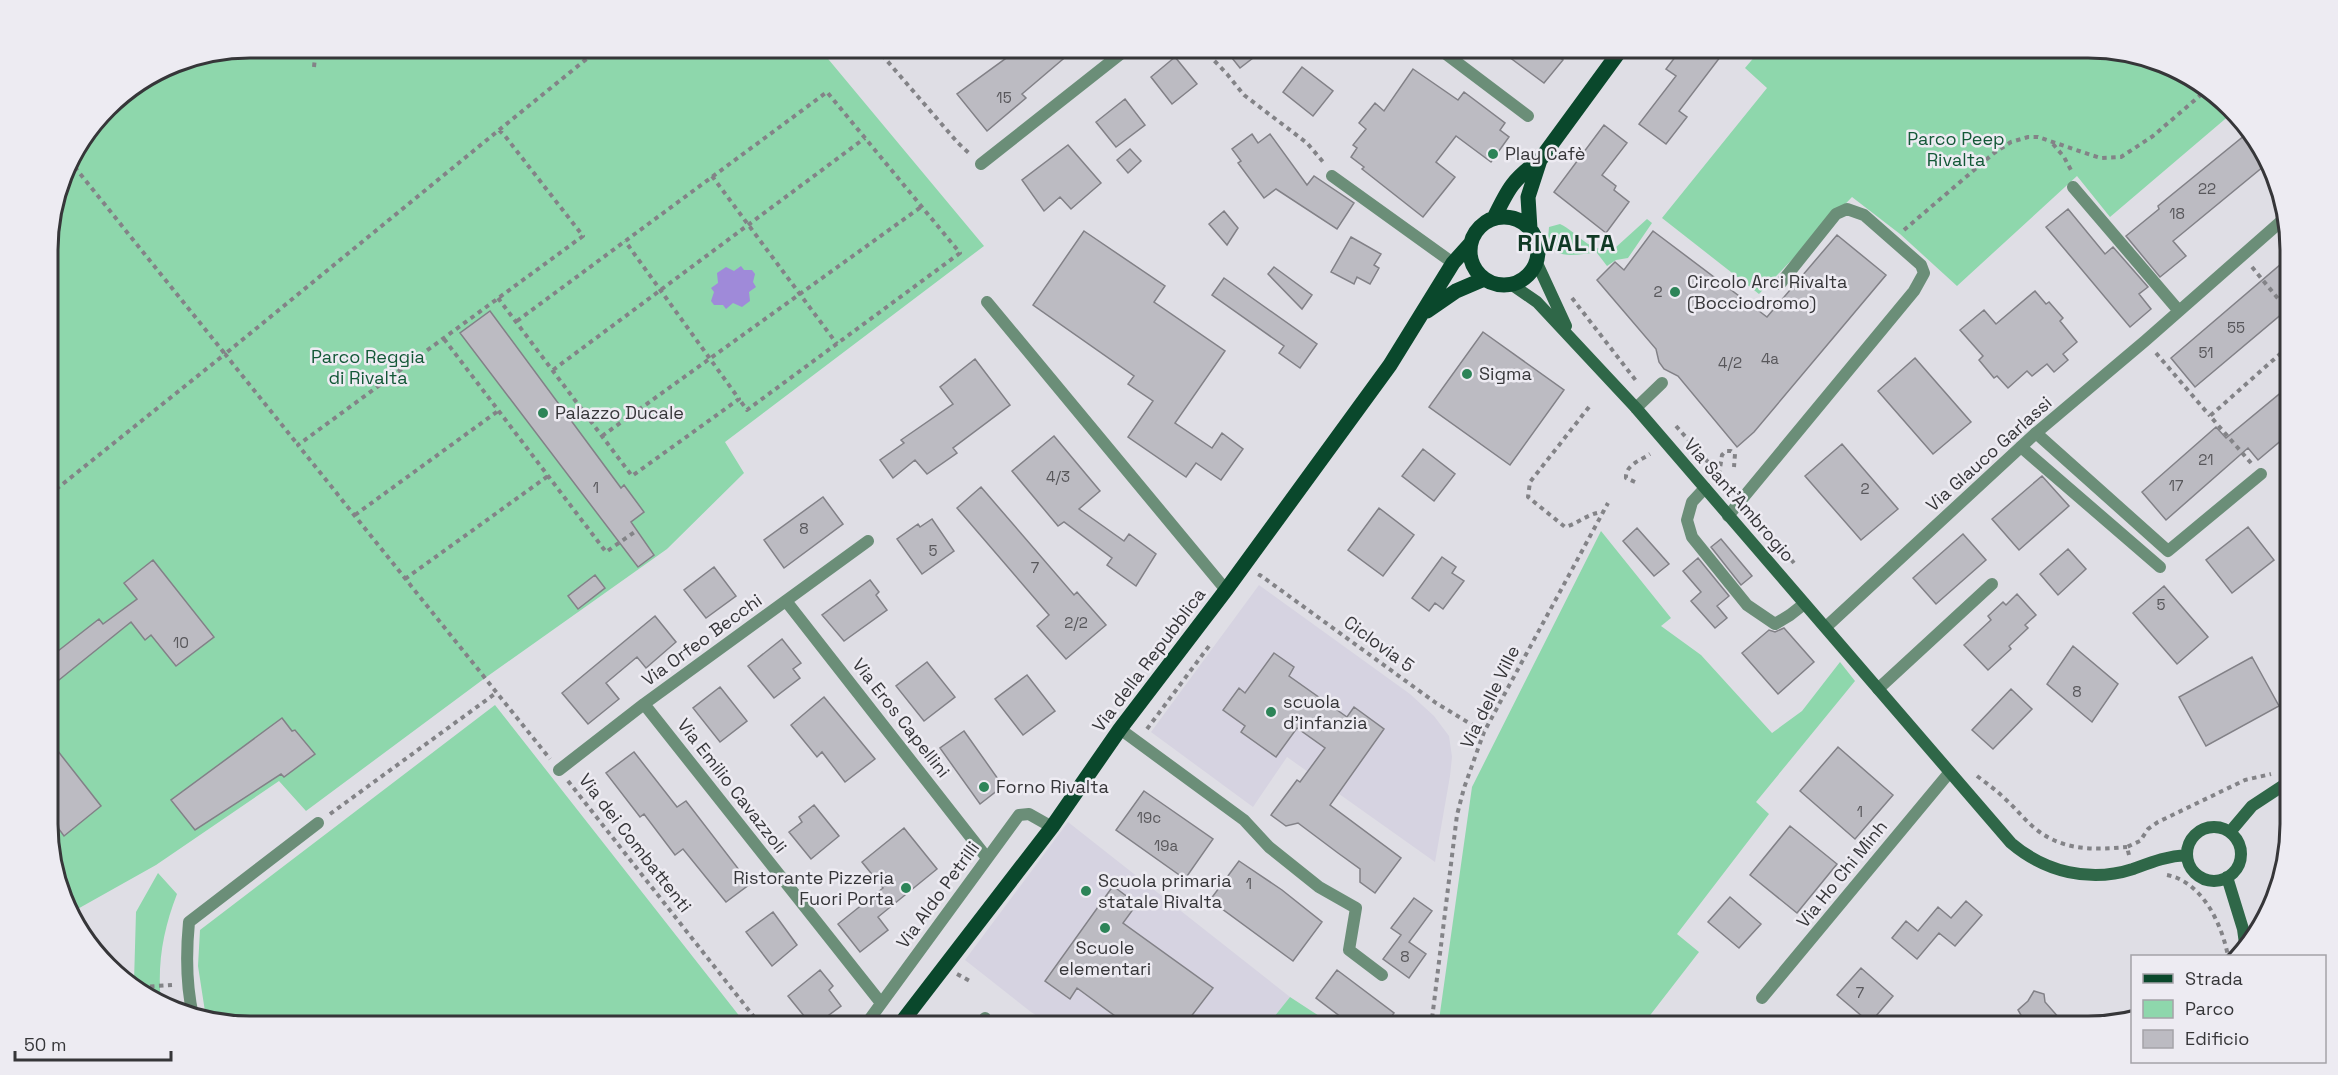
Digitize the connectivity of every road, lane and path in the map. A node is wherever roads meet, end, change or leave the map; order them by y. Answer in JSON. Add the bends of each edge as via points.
{"nodes":[{"id":1,"x":315,"y":59,"type":"edge"},
{"id":2,"x":586,"y":59,"type":"edge"},
{"id":3,"x":885,"y":59,"type":"edge"},
{"id":4,"x":1114,"y":59,"type":"edge"},
{"id":5,"x":1213,"y":59,"type":"edge"},
{"id":6,"x":1453,"y":59,"type":"edge"},
{"id":7,"x":1614,"y":59,"type":"edge"},
{"id":8,"x":314,"y":67,"type":"dead end"},
{"id":9,"x":2201,"y":95,"type":"edge"},
{"id":10,"x":1528,"y":116,"type":"dead end"},
{"id":11,"x":499,"y":130,"type":"junction"},
{"id":12,"x":865,"y":138,"type":"junction"},
{"id":13,"x":2051,"y":141,"type":"junction"},
{"id":14,"x":1540,"y":160,"type":"junction"},
{"id":15,"x":981,"y":164,"type":"joint"},
{"id":16,"x":76,"y":169,"type":"edge"},
{"id":17,"x":712,"y":176,"type":"junction"},
{"id":18,"x":1332,"y":176,"type":"joint"},
{"id":19,"x":2073,"y":187,"type":"joint"},
{"id":20,"x":921,"y":207,"type":"junction"},
{"id":21,"x":1494,"y":218,"type":"junction"},
{"id":22,"x":748,"y":224,"type":"junction"},
{"id":23,"x":2278,"y":224,"type":"edge"},
{"id":24,"x":1530,"y":229,"type":"junction"},
{"id":25,"x":1900,"y":234,"type":"dead end"},
{"id":26,"x":625,"y":241,"type":"junction"},
{"id":27,"x":1471,"y":243,"type":"junction"},
{"id":28,"x":1536,"y":261,"type":"junction"},
{"id":29,"x":1453,"y":262,"type":"junction"},
{"id":30,"x":1484,"y":279,"type":"junction"},
{"id":31,"x":2263,"y":281,"type":"dead end"},
{"id":32,"x":1512,"y":284,"type":"junction"},
{"id":33,"x":1780,"y":284,"type":"dead end"},
{"id":34,"x":660,"y":290,"type":"junction"},
{"id":35,"x":799,"y":294,"type":"junction"},
{"id":36,"x":498,"y":298,"type":"junction"},
{"id":37,"x":2280,"y":301,"type":"edge"},
{"id":38,"x":987,"y":302,"type":"dead end"},
{"id":39,"x":2180,"y":311,"type":"junction"},
{"id":40,"x":1424,"y":313,"type":"junction"},
{"id":41,"x":517,"y":321,"type":"junction"},
{"id":42,"x":1570,"y":335,"type":"junction"},
{"id":43,"x":443,"y":338,"type":"junction"},
{"id":44,"x":2145,"y":341,"type":"junction"},
{"id":45,"x":837,"y":344,"type":"junction"},
{"id":46,"x":225,"y":354,"type":"junction"},
{"id":47,"x":2280,"y":354,"type":"edge"},
{"id":48,"x":710,"y":358,"type":"junction"},
{"id":49,"x":553,"y":370,"type":"junction"},
{"id":50,"x":1662,"y":383,"type":"dead end"},
{"id":51,"x":739,"y":399,"type":"junction"},
{"id":52,"x":1589,"y":407,"type":"dead end"},
{"id":53,"x":1636,"y":408,"type":"junction"},
{"id":54,"x":498,"y":411,"type":"junction"},
{"id":55,"x":2210,"y":416,"type":"junction"},
{"id":56,"x":2036,"y":433,"type":"junction"},
{"id":57,"x":602,"y":435,"type":"junction"},
{"id":58,"x":298,"y":445,"type":"junction"},
{"id":59,"x":2021,"y":447,"type":"junction"},
{"id":60,"x":1650,"y":454,"type":"dead end"},
{"id":61,"x":1734,"y":467,"type":"dead end"},
{"id":62,"x":2260,"y":474,"type":"joint"},
{"id":63,"x":1719,"y":475,"type":"dead end"},
{"id":64,"x":548,"y":476,"type":"junction"},
{"id":65,"x":1635,"y":482,"type":"dead end"},
{"id":66,"x":59,"y":487,"type":"edge"},
{"id":67,"x":1705,"y":488,"type":"junction"},
{"id":68,"x":1742,"y":500,"type":"junction"},
{"id":69,"x":1608,"y":503,"type":"dead end"},
{"id":70,"x":1603,"y":512,"type":"junction"},
{"id":71,"x":354,"y":515,"type":"junction"},
{"id":72,"x":1728,"y":516,"type":"junction"},
{"id":73,"x":636,"y":531,"type":"dead end"},
{"id":74,"x":868,"y":541,"type":"dead end"},
{"id":75,"x":2160,"y":567,"type":"dead end"},
{"id":76,"x":1801,"y":572,"type":"dead end"},
{"id":77,"x":1260,"y":575,"type":"dead end"},
{"id":78,"x":405,"y":579,"type":"junction"},
{"id":79,"x":1992,"y":584,"type":"dead end"},
{"id":80,"x":1226,"y":590,"type":"junction"},
{"id":81,"x":786,"y":601,"type":"junction"},
{"id":82,"x":1804,"y":604,"type":"junction"},
{"id":83,"x":1826,"y":627,"type":"junction"},
{"id":84,"x":1878,"y":690,"type":"junction"},
{"id":85,"x":497,"y":693,"type":"junction"},
{"id":86,"x":644,"y":704,"type":"junction"},
{"id":87,"x":1120,"y":729,"type":"junction"},
{"id":88,"x":1484,"y":732,"type":"junction"},
{"id":89,"x":1971,"y":769,"type":"dead end"},
{"id":90,"x":559,"y":770,"type":"junction"},
{"id":91,"x":1949,"y":772,"type":"junction"},
{"id":92,"x":2278,"y":772,"type":"dead end"},
{"id":93,"x":2280,"y":788,"type":"edge"},
{"id":94,"x":318,"y":824,"type":"joint"},
{"id":95,"x":1052,"y":827,"type":"junction"},
{"id":96,"x":2230,"y":832,"type":"junction"},
{"id":97,"x":2127,"y":847,"type":"junction"},
{"id":98,"x":2187,"y":855,"type":"junction"},
{"id":99,"x":987,"y":858,"type":"junction"},
{"id":100,"x":2133,"y":868,"type":"junction"},
{"id":101,"x":2166,"y":875,"type":"dead end"},
{"id":102,"x":2227,"y":877,"type":"junction"},
{"id":103,"x":2244,"y":936,"type":"edge"},
{"id":104,"x":2227,"y":955,"type":"edge"},
{"id":105,"x":1382,"y":975,"type":"dead end"},
{"id":106,"x":188,"y":984,"type":"junction"},
{"id":107,"x":147,"y":987,"type":"edge"},
{"id":108,"x":1762,"y":998,"type":"dead end"},
{"id":109,"x":881,"y":1003,"type":"junction"},
{"id":110,"x":192,"y":1007,"type":"edge"},
{"id":111,"x":753,"y":1016,"type":"edge"},
{"id":112,"x":872,"y":1016,"type":"edge"},
{"id":113,"x":906,"y":1016,"type":"edge"},
{"id":114,"x":1432,"y":1016,"type":"edge"}],
"edges":[{"from":1,"to":8,"type":"path"},
{"from":2,"to":11,"type":"path"},
{"from":3,"to":15,"type":"path"},
{"from":4,"to":15,"type":"street"},
{"from":5,"to":18,"type":"path","via":[[1244,95],[1307,143]]},
{"from":6,"to":10,"type":"street"},
{"from":7,"to":14,"type":"main road","name":"Via della Repubblica"},
{"from":9,"to":13,"type":"path","via":[[2153,136],[2121,156],[2101,158]]},
{"from":11,"to":36,"type":"path","via":[[583,236]]},
{"from":11,"to":46,"type":"path"},
{"from":12,"to":17,"type":"path","via":[[827,92]]},
{"from":12,"to":20,"type":"path"},
{"from":12,"to":22,"type":"path"},
{"from":13,"to":19,"type":"path","via":[[2070,167]]},
{"from":13,"to":25,"type":"path","via":[[2028,137],[2010,142]]},
{"from":14,"to":21,"type":"main road","name":"Via della Repubblica","via":[[1518,176]]},
{"from":14,"to":24,"type":"main road","name":"Via della Repubblica","via":[[1528,197]]},
{"from":16,"to":46,"type":"path","name":"Via dei Combattenti"},
{"from":17,"to":22,"type":"path"},
{"from":17,"to":26,"type":"path"},
{"from":18,"to":29,"type":"street"},
{"from":19,"to":39,"type":"street"},
{"from":20,"to":35,"type":"path"},
{"from":20,"to":45,"type":"path","via":[[960,253]]},
{"from":21,"to":24,"type":"main road","via":[[1514,218]]},
{"from":21,"to":27,"type":"main road","name":"Via della Repubblica","via":[[1479,228]]},
{"from":22,"to":34,"type":"path"},
{"from":22,"to":35,"type":"path"},
{"from":23,"to":39,"type":"street","name":"Via Glauco Garlassi"},
{"from":24,"to":28,"type":"main road","name":"Via della Repubblica","via":[[1537,244]]},
{"from":26,"to":34,"type":"path"},
{"from":26,"to":41,"type":"path"},
{"from":27,"to":29,"type":"main road","name":"Via della Repubblica"},
{"from":27,"to":30,"type":"main road","via":[[1472,263]]},
{"from":28,"to":32,"type":"main road","via":[[1531,272]]},
{"from":28,"to":42,"type":"main road","name":"Via Sant'Ambrogio"},
{"from":29,"to":40,"type":"main road","name":"Via della Repubblica"},
{"from":30,"to":32,"type":"main road"},
{"from":30,"to":40,"type":"main road","name":"Via della Repubblica","via":[[1456,291]]},
{"from":31,"to":37,"type":"path"},
{"from":32,"to":42,"type":"main road","name":"Via Sant'Ambrogio","via":[[1538,302]]},
{"from":33,"to":68,"type":"street","via":[[1836,214],[1847,209],[1864,215],[1921,265],[1924,273],[1914,291]]},
{"from":34,"to":48,"type":"path"},
{"from":34,"to":49,"type":"path"},
{"from":35,"to":45,"type":"path"},
{"from":35,"to":48,"type":"path"},
{"from":36,"to":41,"type":"path"},
{"from":36,"to":43,"type":"path"},
{"from":38,"to":80,"type":"street"},
{"from":39,"to":44,"type":"street","name":"Via Glauco Garlassi"},
{"from":40,"to":80,"type":"main road","name":"Via della Repubblica"},
{"from":41,"to":49,"type":"path"},
{"from":42,"to":53,"type":"main road","name":"Via Sant'Ambrogio"},
{"from":43,"to":54,"type":"path"},
{"from":43,"to":58,"type":"path"},
{"from":44,"to":55,"type":"path"},
{"from":44,"to":56,"type":"street","name":"Via Glauco Garlassi"},
{"from":45,"to":51,"type":"path","via":[[747,410]]},
{"from":46,"to":58,"type":"path","name":"Via dei Combattenti"},
{"from":46,"to":66,"type":"path"},
{"from":47,"to":55,"type":"path"},
{"from":48,"to":51,"type":"path"},
{"from":48,"to":57,"type":"path"},
{"from":49,"to":57,"type":"path"},
{"from":50,"to":53,"type":"street"},
{"from":51,"to":57,"type":"path","via":[[632,476]]},
{"from":52,"to":70,"type":"path","via":[[1530,482],[1528,497],[1565,527],[1578,524],[1589,514]]},
{"from":53,"to":67,"type":"main road","name":"Via Sant'Ambrogio"},
{"from":54,"to":64,"type":"path"},
{"from":54,"to":71,"type":"path"},
{"from":55,"to":62,"type":"path"},
{"from":56,"to":59,"type":"street","name":"Via Glauco Garlassi"},
{"from":56,"to":62,"type":"street","via":[[2168,551]]},
{"from":58,"to":71,"type":"path","name":"Via dei Combattenti"},
{"from":59,"to":75,"type":"street"},
{"from":59,"to":83,"type":"street","name":"Via Glauco Garlassi"},
{"from":60,"to":65,"type":"path","via":[[1628,468],[1626,478]]},
{"from":61,"to":63,"type":"path","via":[[1735,454],[1726,451]]},
{"from":64,"to":73,"type":"path","via":[[606,552]]},
{"from":64,"to":78,"type":"path"},
{"from":67,"to":72,"type":"main road","name":"Via Sant'Ambrogio"},
{"from":67,"to":82,"type":"street","via":[[1692,502],[1687,520],[1692,537],[1747,605],[1775,624]]},
{"from":68,"to":72,"type":"street"},
{"from":68,"to":76,"type":"path"},
{"from":69,"to":70,"type":"path","name":"Via delle Ville"},
{"from":70,"to":88,"type":"path","name":"Via delle Ville"},
{"from":71,"to":78,"type":"path","name":"Via dei Combattenti"},
{"from":72,"to":82,"type":"main road","name":"Via Sant'Ambrogio"},
{"from":74,"to":81,"type":"street","name":"Via Orfeo Becchi"},
{"from":77,"to":88,"type":"path","name":"Ciclovia 5","via":[[1436,703]]},
{"from":78,"to":85,"type":"path","name":"Via dei Combattenti"},
{"from":79,"to":84,"type":"street"},
{"from":80,"to":87,"type":"main road","name":"Via della Repubblica"},
{"from":81,"to":86,"type":"street","name":"Via Orfeo Becchi"},
{"from":81,"to":99,"type":"street","name":"Via Eros Capellini"},
{"from":82,"to":83,"type":"main road","name":"Via Sant'Ambrogio"},
{"from":83,"to":84,"type":"main road","name":"Via Sant'Ambrogio"},
{"from":84,"to":91,"type":"main road","name":"Via Sant'Ambrogio"},
{"from":85,"to":90,"type":"path","name":"Via dei Combattenti"},
{"from":85,"to":94,"type":"path"},
{"from":86,"to":90,"type":"street","name":"Via Orfeo Becchi"},
{"from":86,"to":109,"type":"street","name":"Via Emilio Cavazzoli"},
{"from":87,"to":95,"type":"main road","name":"Via della Repubblica"},
{"from":87,"to":105,"type":"street","via":[[1244,820],[1269,847],[1319,887],[1356,908],[1349,950]]},
{"from":88,"to":114,"type":"path","name":"Via delle Ville","via":[[1457,815]]},
{"from":89,"to":97,"type":"path","via":[[2047,837],[2090,850]]},
{"from":90,"to":111,"type":"path","name":"Via dei Combattenti"},
{"from":91,"to":100,"type":"main road","name":"Via Sant'Ambrogio","via":[[2000,833],[2034,860],[2087,876]]},
{"from":91,"to":108,"type":"street","name":"Via Ho Chi Minh"},
{"from":92,"to":97,"type":"path","via":[[2229,787],[2151,826],[2140,841]]},
{"from":93,"to":96,"type":"main road","via":[[2252,806]]},
{"from":94,"to":106,"type":"street","via":[[189,922]]},
{"from":95,"to":99,"type":"street","name":"Via Aldo Petrilli","via":[[1029,814],[1019,815]]},
{"from":95,"to":113,"type":"main road","name":"Via della Repubblica"},
{"from":96,"to":98,"type":"main road","via":[[2211,827],[2201,830],[2193,836]]},
{"from":96,"to":102,"type":"main road","via":[[2241,856],[2234,872]]},
{"from":97,"to":100,"type":"path"},
{"from":98,"to":100,"type":"main road","name":"Via Sant'Ambrogio","via":[[2161,858]]},
{"from":98,"to":102,"type":"main road","via":[[2189,864],[2201,877]]},
{"from":99,"to":109,"type":"street","name":"Via Aldo Petrilli"},
{"from":101,"to":104,"type":"path","via":[[2176,877],[2204,900],[2218,922]]},
{"from":102,"to":103,"type":"main road"},
{"from":106,"to":107,"type":"path"},
{"from":106,"to":110,"type":"street"},
{"from":109,"to":112,"type":"street","name":"Via Aldo Petrilli"}]}
